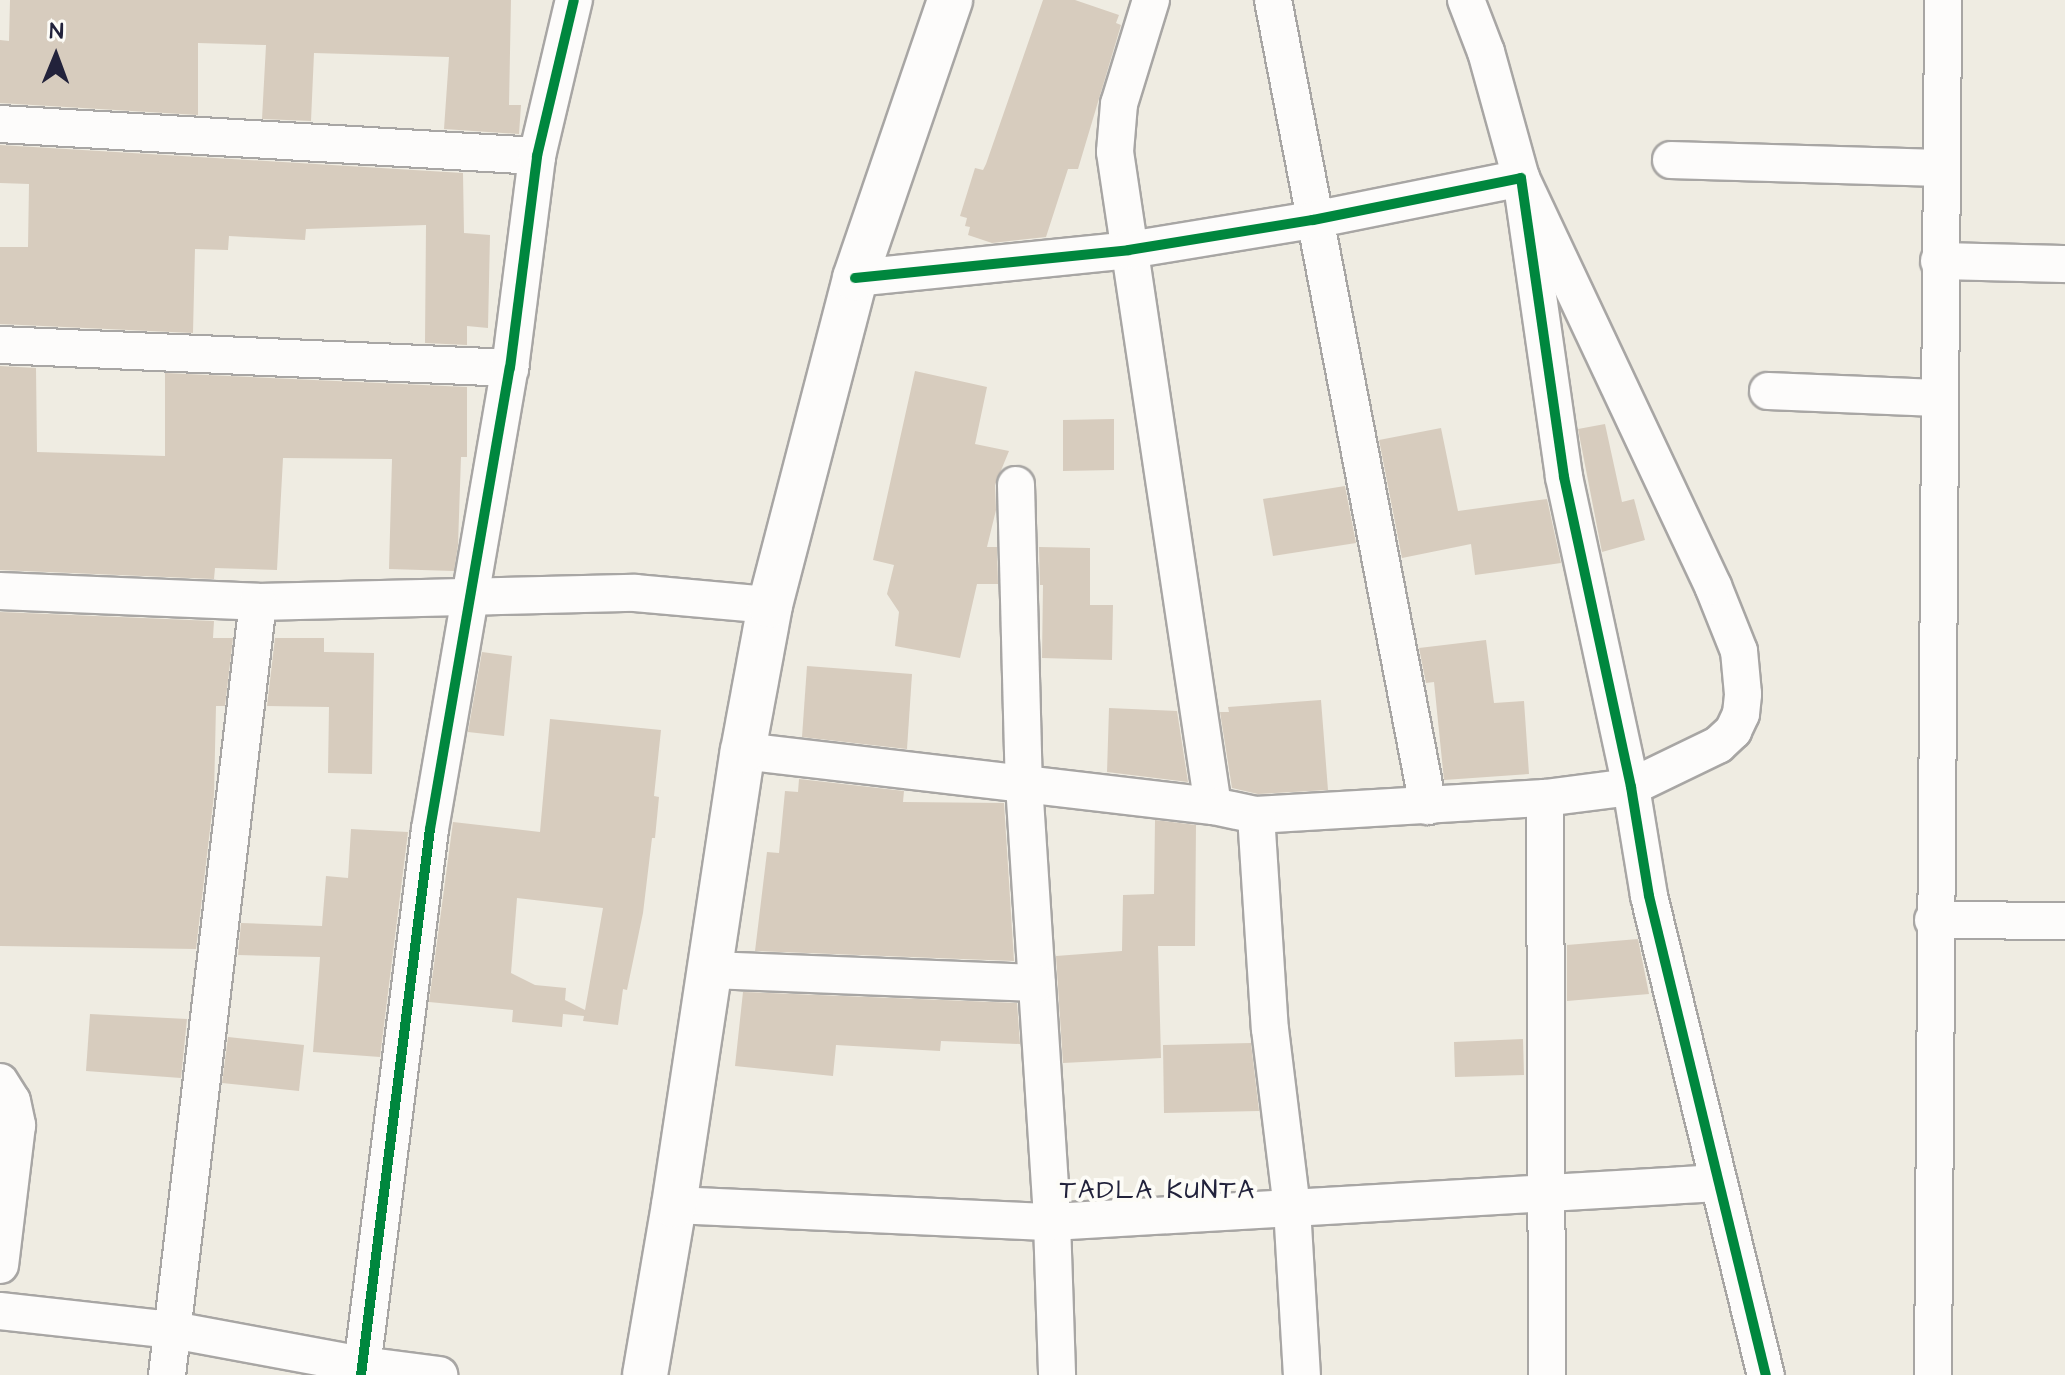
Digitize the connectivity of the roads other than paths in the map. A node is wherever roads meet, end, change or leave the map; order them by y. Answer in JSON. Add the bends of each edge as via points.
{"nodes":[{"id":1,"x":574,"y":0,"type":"edge"},
{"id":2,"x":950,"y":0,"type":"edge"},
{"id":3,"x":1151,"y":0,"type":"edge"},
{"id":4,"x":1273,"y":0,"type":"edge"},
{"id":5,"x":1466,"y":0,"type":"edge"},
{"id":6,"x":1943,"y":0,"type":"edge"},
{"id":7,"x":0,"y":124,"type":"edge"},
{"id":8,"x":537,"y":156,"type":"junction"},
{"id":9,"x":1671,"y":160,"type":"dead end"},
{"id":10,"x":1939,"y":168,"type":"junction"},
{"id":11,"x":1521,"y":178,"type":"junction"},
{"id":12,"x":1313,"y":220,"type":"junction"},
{"id":13,"x":1129,"y":250,"type":"junction"},
{"id":14,"x":1939,"y":261,"type":"junction"},
{"id":15,"x":2065,"y":264,"type":"edge"},
{"id":16,"x":855,"y":278,"type":"junction"},
{"id":17,"x":0,"y":345,"type":"edge"},
{"id":18,"x":510,"y":368,"type":"junction"},
{"id":19,"x":1768,"y":391,"type":"dead end"},
{"id":20,"x":1937,"y":398,"type":"junction"},
{"id":21,"x":1016,"y":485,"type":"dead end"},
{"id":22,"x":0,"y":591,"type":"edge"},
{"id":23,"x":471,"y":599,"type":"junction"},
{"id":24,"x":258,"y":602,"type":"junction"},
{"id":25,"x":770,"y":605,"type":"junction"},
{"id":26,"x":743,"y":751,"type":"junction"},
{"id":27,"x":1024,"y":784,"type":"junction"},
{"id":28,"x":1631,"y":787,"type":"junction"},
{"id":29,"x":1545,"y":798,"type":"junction"},
{"id":30,"x":1213,"y":806,"type":"junction"},
{"id":31,"x":1428,"y":806,"type":"junction"},
{"id":32,"x":1256,"y":815,"type":"junction"},
{"id":33,"x":1933,"y":920,"type":"junction"},
{"id":34,"x":2065,"y":921,"type":"edge"},
{"id":35,"x":710,"y":970,"type":"junction"},
{"id":36,"x":1037,"y":983,"type":"junction"},
{"id":37,"x":0,"y":1082,"type":"edge"},
{"id":38,"x":1719,"y":1183,"type":"junction"},
{"id":39,"x":1547,"y":1193,"type":"junction"},
{"id":40,"x":674,"y":1205,"type":"junction"},
{"id":41,"x":1292,"y":1208,"type":"junction"},
{"id":42,"x":1052,"y":1222,"type":"junction"},
{"id":43,"x":0,"y":1265,"type":"edge"},
{"id":44,"x":0,"y":1311,"type":"edge"},
{"id":45,"x":173,"y":1330,"type":"junction"},
{"id":46,"x":361,"y":1370,"type":"edge"},
{"id":47,"x":167,"y":1375,"type":"edge"},
{"id":48,"x":439,"y":1375,"type":"edge"},
{"id":49,"x":645,"y":1375,"type":"edge"},
{"id":50,"x":1057,"y":1375,"type":"edge"},
{"id":51,"x":1302,"y":1375,"type":"edge"},
{"id":52,"x":1547,"y":1375,"type":"edge"},
{"id":53,"x":1766,"y":1375,"type":"edge"},
{"id":54,"x":1933,"y":1375,"type":"edge"}],
"edges":[{"from":1,"to":8,"type":"street"},
{"from":2,"to":16,"type":"main road"},
{"from":3,"to":13,"type":"street","via":[[1118,116],[1115,152]]},
{"from":4,"to":12,"type":"street"},
{"from":5,"to":11,"type":"street"},
{"from":6,"to":10,"type":"street"},
{"from":7,"to":8,"type":"street"},
{"from":8,"to":18,"type":"street"},
{"from":9,"to":10,"type":"street"},
{"from":10,"to":14,"type":"street"},
{"from":11,"to":12,"type":"street"},
{"from":11,"to":28,"type":"street","via":[[1564,477]]},
{"from":11,"to":28,"type":"street","via":[[1739,651],[1743,694],[1733,731],[1718,745]]},
{"from":12,"to":13,"type":"street"},
{"from":12,"to":31,"type":"street"},
{"from":13,"to":16,"type":"street"},
{"from":13,"to":30,"type":"street"},
{"from":14,"to":15,"type":"street"},
{"from":14,"to":20,"type":"street"},
{"from":16,"to":25,"type":"main road"},
{"from":17,"to":18,"type":"street"},
{"from":18,"to":23,"type":"street"},
{"from":19,"to":20,"type":"street"},
{"from":20,"to":33,"type":"street"},
{"from":21,"to":27,"type":"street"},
{"from":22,"to":24,"type":"street"},
{"from":23,"to":24,"type":"street"},
{"from":23,"to":25,"type":"street","via":[[635,593]]},
{"from":23,"to":46,"type":"street","via":[[430,829]]},
{"from":24,"to":45,"type":"street"},
{"from":25,"to":26,"type":"main road"},
{"from":26,"to":27,"type":"street"},
{"from":26,"to":35,"type":"main road"},
{"from":27,"to":30,"type":"street"},
{"from":27,"to":36,"type":"street"},
{"from":28,"to":29,"type":"street"},
{"from":28,"to":38,"type":"street","via":[[1649,896]]},
{"from":29,"to":31,"type":"street"},
{"from":29,"to":39,"type":"street"},
{"from":30,"to":32,"type":"street"},
{"from":31,"to":32,"type":"street"},
{"from":32,"to":41,"type":"street","via":[[1270,1029]]},
{"from":33,"to":34,"type":"street"},
{"from":33,"to":54,"type":"street"},
{"from":35,"to":36,"type":"street"},
{"from":35,"to":40,"type":"main road"},
{"from":36,"to":42,"type":"street"},
{"from":37,"to":43,"type":"street","via":[[12,1101],[17,1125]]},
{"from":38,"to":39,"type":"street"},
{"from":38,"to":53,"type":"street"},
{"from":39,"to":41,"type":"street"},
{"from":39,"to":52,"type":"street"},
{"from":40,"to":42,"type":"street"},
{"from":40,"to":49,"type":"main road"},
{"from":41,"to":42,"type":"street"},
{"from":41,"to":51,"type":"street"},
{"from":42,"to":50,"type":"street"},
{"from":44,"to":45,"type":"street"},
{"from":45,"to":46,"type":"street"},
{"from":45,"to":47,"type":"street"},
{"from":46,"to":48,"type":"street"}]}
